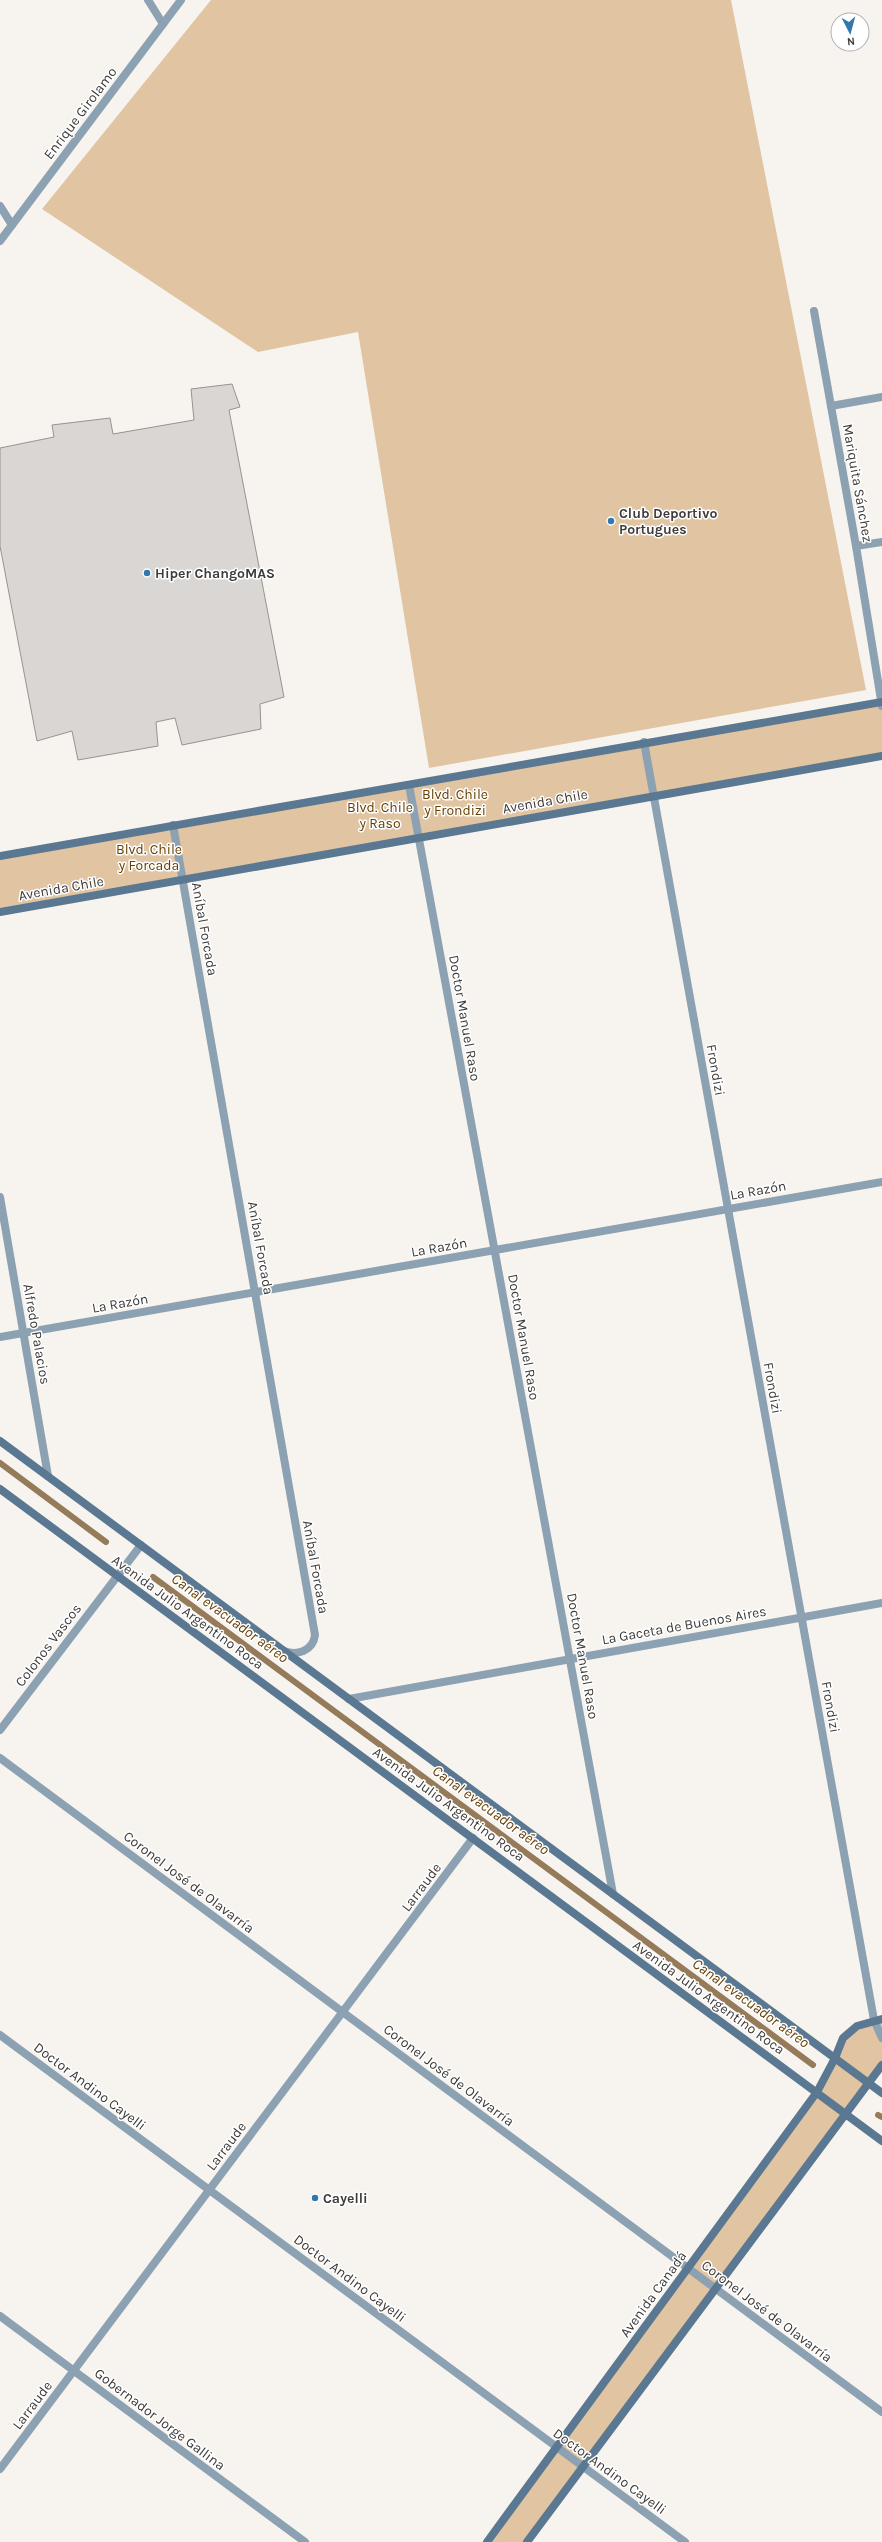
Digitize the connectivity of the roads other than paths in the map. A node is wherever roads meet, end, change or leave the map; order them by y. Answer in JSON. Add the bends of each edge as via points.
{"nodes":[{"id":1,"x":148,"y":0,"type":"edge"},
{"id":2,"x":181,"y":0,"type":"edge"},
{"id":3,"x":163,"y":24,"type":"junction"},
{"id":4,"x":0,"y":206,"type":"edge"},
{"id":5,"x":12,"y":225,"type":"junction"},
{"id":6,"x":0,"y":241,"type":"edge"},
{"id":7,"x":814,"y":311,"type":"dead end"},
{"id":8,"x":882,"y":397,"type":"edge"},
{"id":9,"x":831,"y":406,"type":"junction"},
{"id":10,"x":882,"y":542,"type":"edge"},
{"id":11,"x":856,"y":546,"type":"junction"},
{"id":12,"x":882,"y":703,"type":"edge"},
{"id":13,"x":644,"y":742,"type":"junction"},
{"id":14,"x":882,"y":756,"type":"edge"},
{"id":15,"x":409,"y":785,"type":"junction"},
{"id":16,"x":654,"y":795,"type":"junction"},
{"id":17,"x":173,"y":825,"type":"junction"},
{"id":18,"x":418,"y":837,"type":"junction"},
{"id":19,"x":0,"y":856,"type":"edge"},
{"id":20,"x":183,"y":880,"type":"junction"},
{"id":21,"x":0,"y":912,"type":"edge"},
{"id":22,"x":882,"y":1182,"type":"edge"},
{"id":23,"x":0,"y":1197,"type":"edge"},
{"id":24,"x":727,"y":1209,"type":"junction"},
{"id":25,"x":495,"y":1250,"type":"junction"},
{"id":26,"x":255,"y":1293,"type":"junction"},
{"id":27,"x":24,"y":1333,"type":"junction"},
{"id":28,"x":0,"y":1337,"type":"edge"},
{"id":29,"x":0,"y":1441,"type":"edge"},
{"id":30,"x":48,"y":1476,"type":"junction"},
{"id":31,"x":0,"y":1489,"type":"edge"},
{"id":32,"x":141,"y":1545,"type":"junction"},
{"id":33,"x":117,"y":1575,"type":"junction"},
{"id":34,"x":882,"y":1603,"type":"edge"},
{"id":35,"x":802,"y":1617,"type":"junction"},
{"id":36,"x":284,"y":1651,"type":"junction"},
{"id":37,"x":570,"y":1659,"type":"junction"},
{"id":38,"x":349,"y":1699,"type":"junction"},
{"id":39,"x":0,"y":1730,"type":"edge"},
{"id":40,"x":0,"y":1758,"type":"edge"},
{"id":41,"x":473,"y":1838,"type":"junction"},
{"id":42,"x":613,"y":1894,"type":"junction"},
{"id":43,"x":343,"y":2012,"type":"junction"},
{"id":44,"x":878,"y":2019,"type":"edge"},
{"id":45,"x":0,"y":2035,"type":"edge"},
{"id":46,"x":882,"y":2038,"type":"edge"},
{"id":47,"x":835,"y":2058,"type":"junction"},
{"id":48,"x":882,"y":2064,"type":"edge"},
{"id":49,"x":868,"y":2083,"type":"junction"},
{"id":50,"x":816,"y":2092,"type":"junction"},
{"id":51,"x":882,"y":2093,"type":"edge"},
{"id":52,"x":845,"y":2114,"type":"junction"},
{"id":53,"x":882,"y":2141,"type":"edge"},
{"id":54,"x":209,"y":2190,"type":"junction"},
{"id":55,"x":688,"y":2268,"type":"junction"},
{"id":56,"x":715,"y":2289,"type":"junction"},
{"id":57,"x":0,"y":2316,"type":"edge"},
{"id":58,"x":74,"y":2371,"type":"junction"},
{"id":59,"x":882,"y":2412,"type":"edge"},
{"id":60,"x":557,"y":2448,"type":"junction"},
{"id":61,"x":584,"y":2468,"type":"junction"},
{"id":62,"x":0,"y":2469,"type":"edge"},
{"id":63,"x":305,"y":2542,"type":"edge"},
{"id":64,"x":487,"y":2542,"type":"edge"},
{"id":65,"x":527,"y":2542,"type":"edge"},
{"id":66,"x":685,"y":2542,"type":"edge"}],
"edges":[{"from":1,"to":3,"type":"street"},
{"from":2,"to":3,"type":"street","name":"Enrique Girolamo"},
{"from":3,"to":5,"type":"street","name":"Enrique Girolamo"},
{"from":4,"to":5,"type":"street"},
{"from":5,"to":6,"type":"street","name":"Enrique Girolamo"},
{"from":7,"to":9,"type":"street","name":"Mariquita Sánchez"},
{"from":8,"to":9,"type":"street"},
{"from":9,"to":11,"type":"street","name":"Mariquita Sánchez"},
{"from":10,"to":11,"type":"street"},
{"from":11,"to":12,"type":"street","name":"Mariquita Sánchez"},
{"from":12,"to":13,"type":"main road"},
{"from":13,"to":15,"type":"main road"},
{"from":13,"to":16,"type":"street","name":"Frondizi"},
{"from":14,"to":16,"type":"main road","name":"Avenida Chile"},
{"from":15,"to":17,"type":"main road"},
{"from":15,"to":18,"type":"street","name":"Doctor Manuel Raso"},
{"from":16,"to":18,"type":"main road","name":"Avenida Chile"},
{"from":16,"to":24,"type":"street","name":"Frondizi"},
{"from":17,"to":19,"type":"main road"},
{"from":17,"to":20,"type":"street","name":"Aníbal Forcada"},
{"from":18,"to":20,"type":"main road","name":"Avenida Chile"},
{"from":18,"to":25,"type":"street","name":"Doctor Manuel Raso"},
{"from":20,"to":21,"type":"main road","name":"Avenida Chile"},
{"from":20,"to":26,"type":"street","name":"Aníbal Forcada"},
{"from":22,"to":24,"type":"street","name":"La Razón"},
{"from":23,"to":27,"type":"street","name":"Alfredo Palacios"},
{"from":24,"to":25,"type":"street","name":"La Razón"},
{"from":24,"to":35,"type":"street","name":"Frondizi"},
{"from":25,"to":26,"type":"street","name":"La Razón"},
{"from":25,"to":37,"type":"street","name":"Doctor Manuel Raso"},
{"from":26,"to":27,"type":"street","name":"La Razón"},
{"from":26,"to":36,"type":"street","name":"Aníbal Forcada","via":[[315,1635],[313,1643],[305,1651]]},
{"from":27,"to":28,"type":"street","name":"La Razón"},
{"from":27,"to":30,"type":"street","name":"Alfredo Palacios"},
{"from":29,"to":30,"type":"main road","name":"Avenida Julio Argentino Roca"},
{"from":30,"to":32,"type":"main road","name":"Avenida Julio Argentino Roca"},
{"from":31,"to":33,"type":"main road","name":"Avenida Julio Argentino Roca"},
{"from":32,"to":33,"type":"street","name":"Colonos Vascos"},
{"from":32,"to":36,"type":"main road","name":"Avenida Julio Argentino Roca"},
{"from":33,"to":39,"type":"street","name":"Colonos Vascos"},
{"from":33,"to":41,"type":"main road","name":"Avenida Julio Argentino Roca"},
{"from":34,"to":35,"type":"street","name":"La Gaceta de Buenos Aires"},
{"from":35,"to":37,"type":"street","name":"La Gaceta de Buenos Aires"},
{"from":35,"to":44,"type":"street","name":"Frondizi"},
{"from":36,"to":38,"type":"main road","name":"Avenida Julio Argentino Roca"},
{"from":37,"to":38,"type":"street","name":"La Gaceta de Buenos Aires"},
{"from":37,"to":42,"type":"street","name":"Doctor Manuel Raso"},
{"from":38,"to":42,"type":"main road","name":"Avenida Julio Argentino Roca"},
{"from":40,"to":43,"type":"street","name":"Coronel José de Olavarría"},
{"from":41,"to":43,"type":"street","name":"Larraude"},
{"from":41,"to":50,"type":"main road","name":"Avenida Julio Argentino Roca"},
{"from":42,"to":47,"type":"main road","name":"Avenida Julio Argentino Roca"},
{"from":43,"to":54,"type":"street","name":"Larraude"},
{"from":43,"to":55,"type":"street","name":"Coronel José de Olavarría"},
{"from":44,"to":46,"type":"street","name":"Frondizi"},
{"from":44,"to":47,"type":"main road","name":"Avenida Canadá","via":[[857,2026],[843,2038]]},
{"from":45,"to":54,"type":"street","name":"Doctor Andino Cayelli"},
{"from":47,"to":49,"type":"main road","name":"Avenida Julio Argentino Roca"},
{"from":47,"to":50,"type":"main road","name":"Avenida Canadá"},
{"from":48,"to":49,"type":"main road"},
{"from":49,"to":51,"type":"main road","name":"Avenida Julio Argentino Roca"},
{"from":49,"to":52,"type":"main road"},
{"from":50,"to":52,"type":"main road","name":"Avenida Julio Argentino Roca"},
{"from":50,"to":55,"type":"main road","name":"Avenida Canadá"},
{"from":52,"to":53,"type":"main road","name":"Avenida Julio Argentino Roca"},
{"from":52,"to":56,"type":"main road"},
{"from":54,"to":58,"type":"street","name":"Larraude"},
{"from":54,"to":60,"type":"street","name":"Doctor Andino Cayelli"},
{"from":55,"to":56,"type":"street","name":"Coronel José de Olavarría"},
{"from":55,"to":60,"type":"main road","name":"Avenida Canadá"},
{"from":56,"to":59,"type":"street","name":"Coronel José de Olavarría"},
{"from":56,"to":61,"type":"main road"},
{"from":57,"to":58,"type":"street","name":"Gobernador Jorge Gallina"},
{"from":58,"to":62,"type":"street","name":"Larraude"},
{"from":58,"to":63,"type":"street","name":"Gobernador Jorge Gallina"},
{"from":60,"to":61,"type":"street","name":"Doctor Andino Cayelli"},
{"from":60,"to":64,"type":"main road","name":"Avenida Canadá"},
{"from":61,"to":65,"type":"main road"},
{"from":61,"to":66,"type":"street","name":"Doctor Andino Cayelli"}]}
